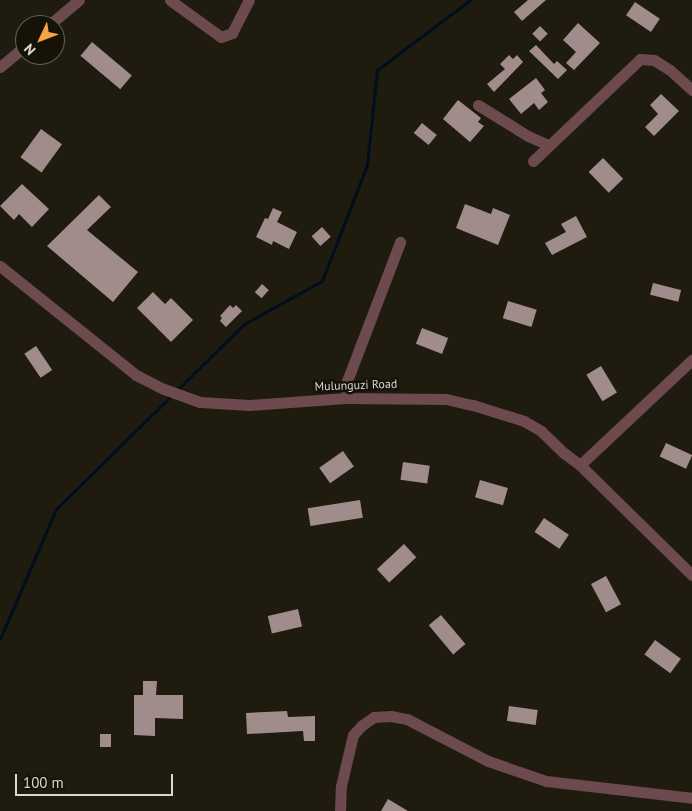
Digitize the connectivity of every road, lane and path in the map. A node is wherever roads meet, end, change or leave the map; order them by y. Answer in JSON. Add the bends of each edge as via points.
{"nodes":[{"id":1,"x":79,"y":0,"type":"edge"},
{"id":2,"x":170,"y":0,"type":"edge"},
{"id":3,"x":249,"y":0,"type":"edge"},
{"id":4,"x":61,"y":15,"type":"edge"},
{"id":5,"x":15,"y":54,"type":"edge"},
{"id":6,"x":0,"y":67,"type":"edge"},
{"id":7,"x":692,"y":90,"type":"edge"},
{"id":8,"x":478,"y":105,"type":"dead end"},
{"id":9,"x":548,"y":145,"type":"junction"},
{"id":10,"x":533,"y":161,"type":"dead end"},
{"id":11,"x":400,"y":242,"type":"dead end"},
{"id":12,"x":0,"y":266,"type":"edge"},
{"id":13,"x":692,"y":360,"type":"edge"},
{"id":14,"x":346,"y":398,"type":"junction"},
{"id":15,"x":580,"y":465,"type":"junction"},
{"id":16,"x":692,"y":575,"type":"edge"},
{"id":17,"x":692,"y":798,"type":"edge"},
{"id":18,"x":340,"y":811,"type":"edge"}],
"edges":[{"from":1,"to":4,"type":"street"},
{"from":2,"to":3,"type":"street","via":[[221,37],[232,33]]},
{"from":5,"to":6,"type":"street"},
{"from":7,"to":9,"type":"street","via":[[654,60],[640,59]]},
{"from":8,"to":9,"type":"street"},
{"from":9,"to":10,"type":"street"},
{"from":11,"to":14,"type":"street","via":[[347,381]]},
{"from":12,"to":14,"type":"street","name":"Mulunguzi Road","via":[[136,375],[164,389],[200,402],[224,405]]},
{"from":13,"to":15,"type":"street"},
{"from":14,"to":15,"type":"street","name":"Mulunguzi Road","via":[[446,400],[473,405],[524,421],[541,431]]},
{"from":15,"to":16,"type":"street","name":"Mulunguzi Road"},
{"from":17,"to":18,"type":"street","via":[[546,781],[488,761],[407,719],[391,716],[374,717],[353,735],[341,786]]}]}
